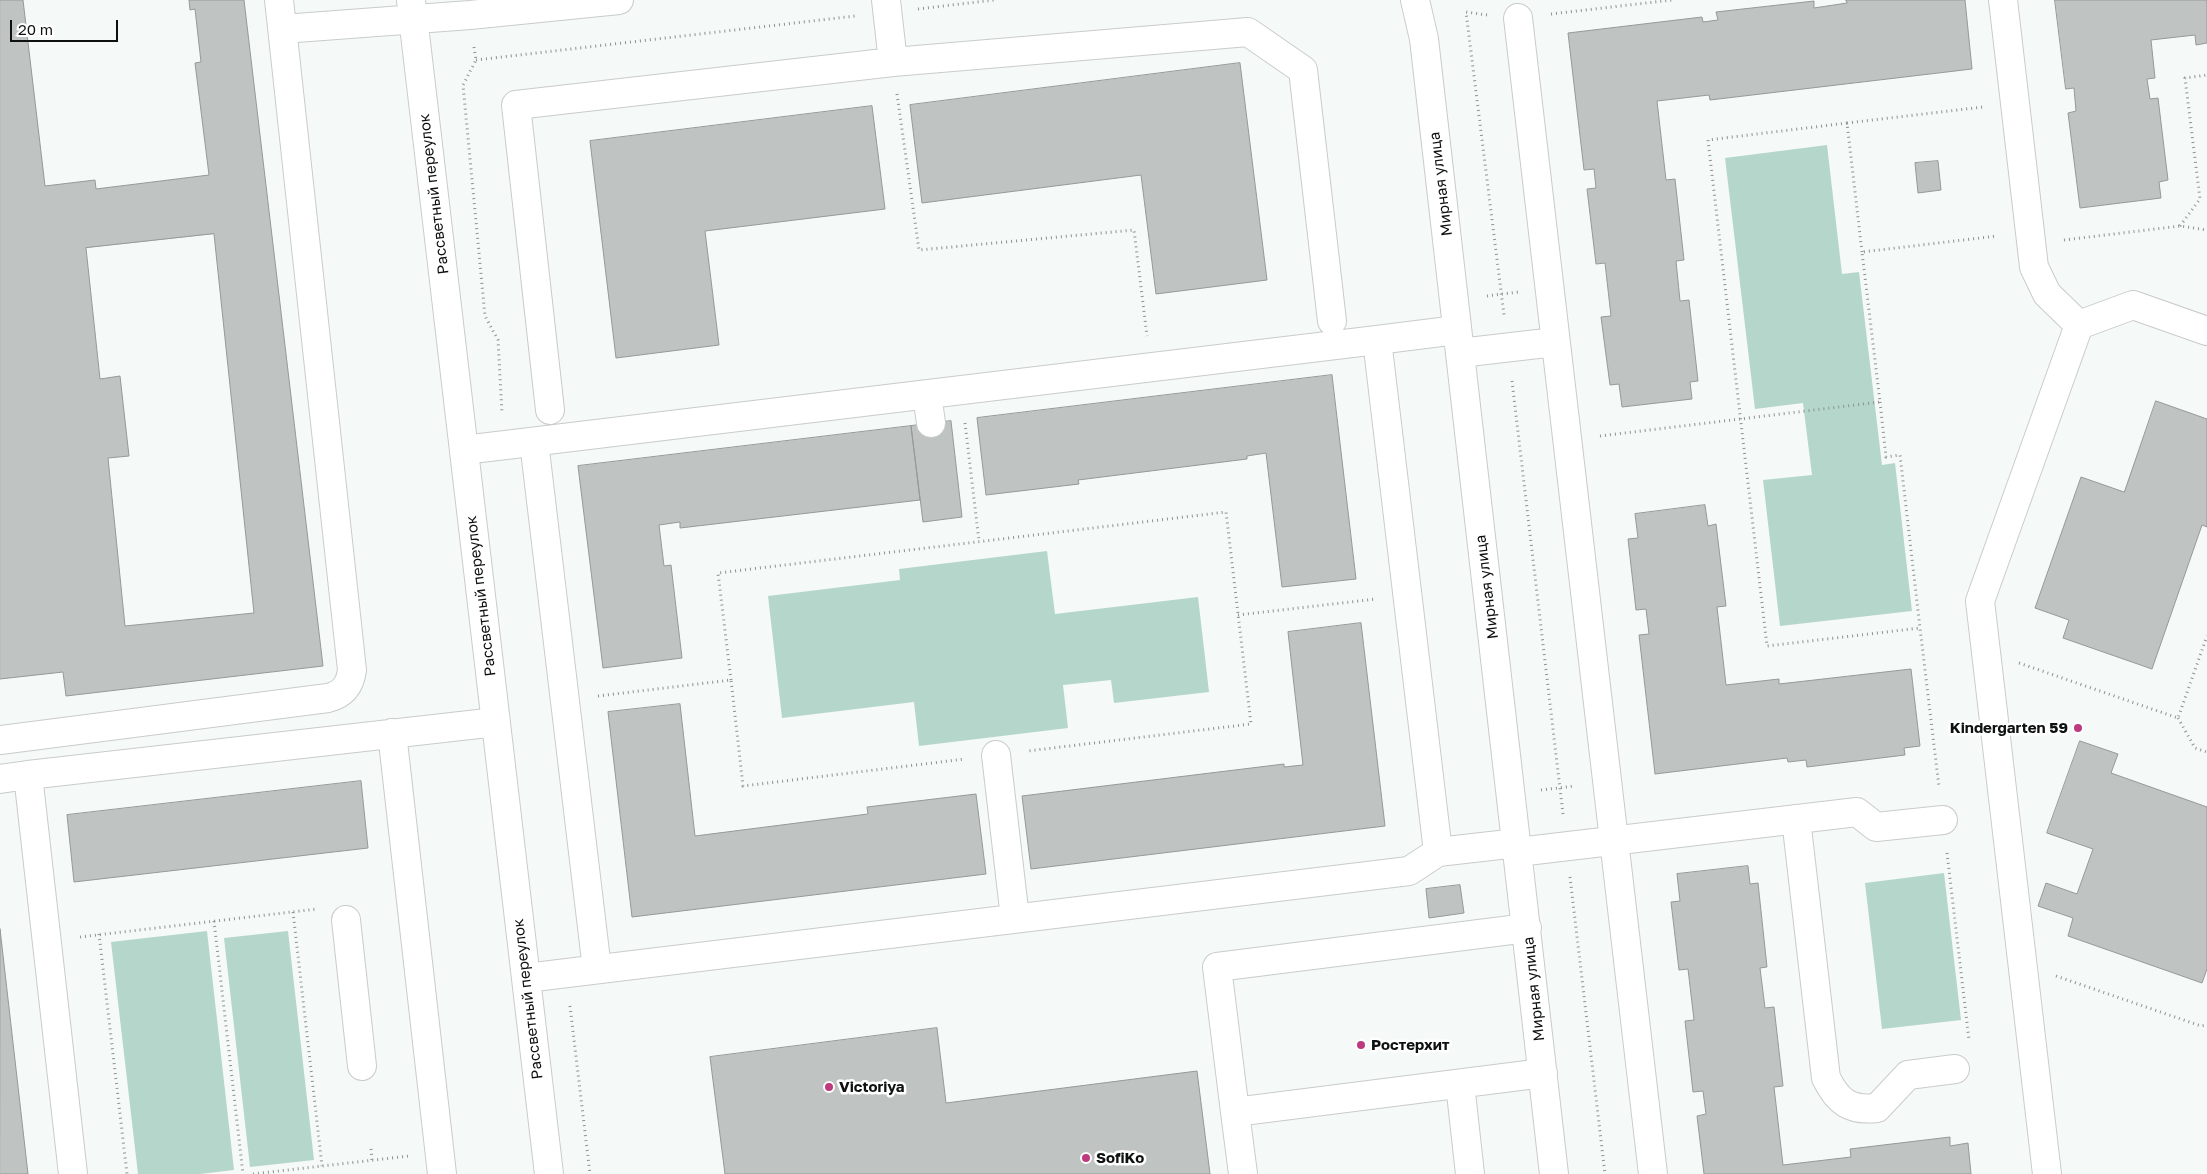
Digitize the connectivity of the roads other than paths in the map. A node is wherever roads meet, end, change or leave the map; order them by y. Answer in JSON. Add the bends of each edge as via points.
{"nodes":[{"id":1,"x":279,"y":0,"type":"edge"},
{"id":2,"x":619,"y":0,"type":"edge"},
{"id":3,"x":1415,"y":0,"type":"edge"},
{"id":4,"x":2003,"y":0,"type":"edge"},
{"id":5,"x":887,"y":6,"type":"edge"},
{"id":6,"x":412,"y":9,"type":"edge"},
{"id":7,"x":1518,"y":18,"type":"road end"},
{"id":8,"x":282,"y":29,"type":"junction"},
{"id":9,"x":893,"y":62,"type":"junction"},
{"id":10,"x":1332,"y":321,"type":"dead end"},
{"id":11,"x":2079,"y":325,"type":"junction"},
{"id":12,"x":2207,"y":331,"type":"edge"},
{"id":13,"x":1377,"y":340,"type":"junction"},
{"id":14,"x":1458,"y":342,"type":"junction"},
{"id":15,"x":1555,"y":342,"type":"junction"},
{"id":16,"x":927,"y":394,"type":"junction"},
{"id":17,"x":550,"y":410,"type":"dead end"},
{"id":18,"x":931,"y":423,"type":"dead end"},
{"id":19,"x":534,"y":442,"type":"junction"},
{"id":20,"x":464,"y":450,"type":"junction"},
{"id":21,"x":496,"y":722,"type":"junction"},
{"id":22,"x":392,"y":733,"type":"junction"},
{"id":23,"x":0,"y":740,"type":"edge"},
{"id":24,"x":996,"y":755,"type":"road end"},
{"id":25,"x":28,"y":775,"type":"junction"},
{"id":26,"x":0,"y":779,"type":"edge"},
{"id":27,"x":1796,"y":819,"type":"junction"},
{"id":28,"x":1943,"y":820,"type":"road end"},
{"id":29,"x":1614,"y":841,"type":"junction"},
{"id":30,"x":1517,"y":848,"type":"junction"},
{"id":31,"x":1438,"y":852,"type":"junction"},
{"id":32,"x":1015,"y":918,"type":"junction"},
{"id":33,"x":346,"y":920,"type":"dead end"},
{"id":34,"x":1527,"y":928,"type":"junction"},
{"id":35,"x":597,"y":969,"type":"junction"},
{"id":36,"x":526,"y":978,"type":"junction"},
{"id":37,"x":1962,"y":1058,"type":"road end"},
{"id":38,"x":362,"y":1066,"type":"dead end"},
{"id":39,"x":1543,"y":1073,"type":"junction"},
{"id":40,"x":1460,"y":1084,"type":"junction"},
{"id":41,"x":1235,"y":1112,"type":"junction"},
{"id":42,"x":441,"y":1163,"type":"edge"},
{"id":43,"x":73,"y":1174,"type":"edge"},
{"id":44,"x":549,"y":1174,"type":"edge"},
{"id":45,"x":1243,"y":1174,"type":"edge"},
{"id":46,"x":1470,"y":1174,"type":"edge"},
{"id":47,"x":1554,"y":1174,"type":"edge"},
{"id":48,"x":1653,"y":1174,"type":"edge"},
{"id":49,"x":2047,"y":1174,"type":"edge"}],
"edges":[{"from":1,"to":8,"type":"street"},
{"from":2,"to":6,"type":"street"},
{"from":3,"to":14,"type":"street","name":"Мирная улица","via":[[1424,40]]},
{"from":4,"to":11,"type":"street","via":[[2034,267],[2047,294]]},
{"from":5,"to":9,"type":"street"},
{"from":6,"to":8,"type":"street"},
{"from":6,"to":20,"type":"street","name":"Рассветный переулок"},
{"from":7,"to":15,"type":"street"},
{"from":8,"to":23,"type":"street","via":[[351,660],[350,681],[337,696],[328,698]]},
{"from":9,"to":10,"type":"street","via":[[1248,32],[1303,70]]},
{"from":9,"to":17,"type":"street","via":[[516,105]]},
{"from":11,"to":12,"type":"street","via":[[2134,305]]},
{"from":11,"to":49,"type":"street","via":[[1980,601]]},
{"from":13,"to":14,"type":"street"},
{"from":13,"to":16,"type":"street"},
{"from":13,"to":31,"type":"street"},
{"from":14,"to":15,"type":"street","via":[[1508,347]]},
{"from":14,"to":30,"type":"street","name":"Мирная улица"},
{"from":15,"to":29,"type":"street"},
{"from":16,"to":18,"type":"street"},
{"from":16,"to":19,"type":"street"},
{"from":19,"to":20,"type":"street"},
{"from":19,"to":35,"type":"street"},
{"from":20,"to":21,"type":"street","name":"Рассветный переулок"},
{"from":21,"to":22,"type":"street"},
{"from":21,"to":36,"type":"street","name":"Рассветный переулок"},
{"from":22,"to":25,"type":"street"},
{"from":22,"to":42,"type":"street"},
{"from":24,"to":32,"type":"street"},
{"from":25,"to":26,"type":"street"},
{"from":25,"to":43,"type":"street"},
{"from":27,"to":28,"type":"street","via":[[1857,812],[1876,827]]},
{"from":27,"to":29,"type":"street"},
{"from":27,"to":37,"type":"street","via":[[1826,1078],[1832,1089],[1850,1106],[1862,1110],[1877,1108],[1908,1074]]},
{"from":29,"to":30,"type":"street","via":[[1566,847]]},
{"from":29,"to":48,"type":"street"},
{"from":30,"to":31,"type":"street"},
{"from":30,"to":34,"type":"street","name":"Мирная улица"},
{"from":31,"to":32,"type":"street","via":[[1409,871]]},
{"from":32,"to":35,"type":"street"},
{"from":33,"to":38,"type":"street"},
{"from":34,"to":39,"type":"street","name":"Мирная улица"},
{"from":34,"to":41,"type":"street","via":[[1217,967]]},
{"from":35,"to":36,"type":"street"},
{"from":36,"to":44,"type":"street","name":"Рассветный переулок"},
{"from":39,"to":40,"type":"street"},
{"from":39,"to":47,"type":"street","name":"Мирная улица"},
{"from":40,"to":41,"type":"street"},
{"from":40,"to":46,"type":"street"},
{"from":41,"to":45,"type":"street"}]}
